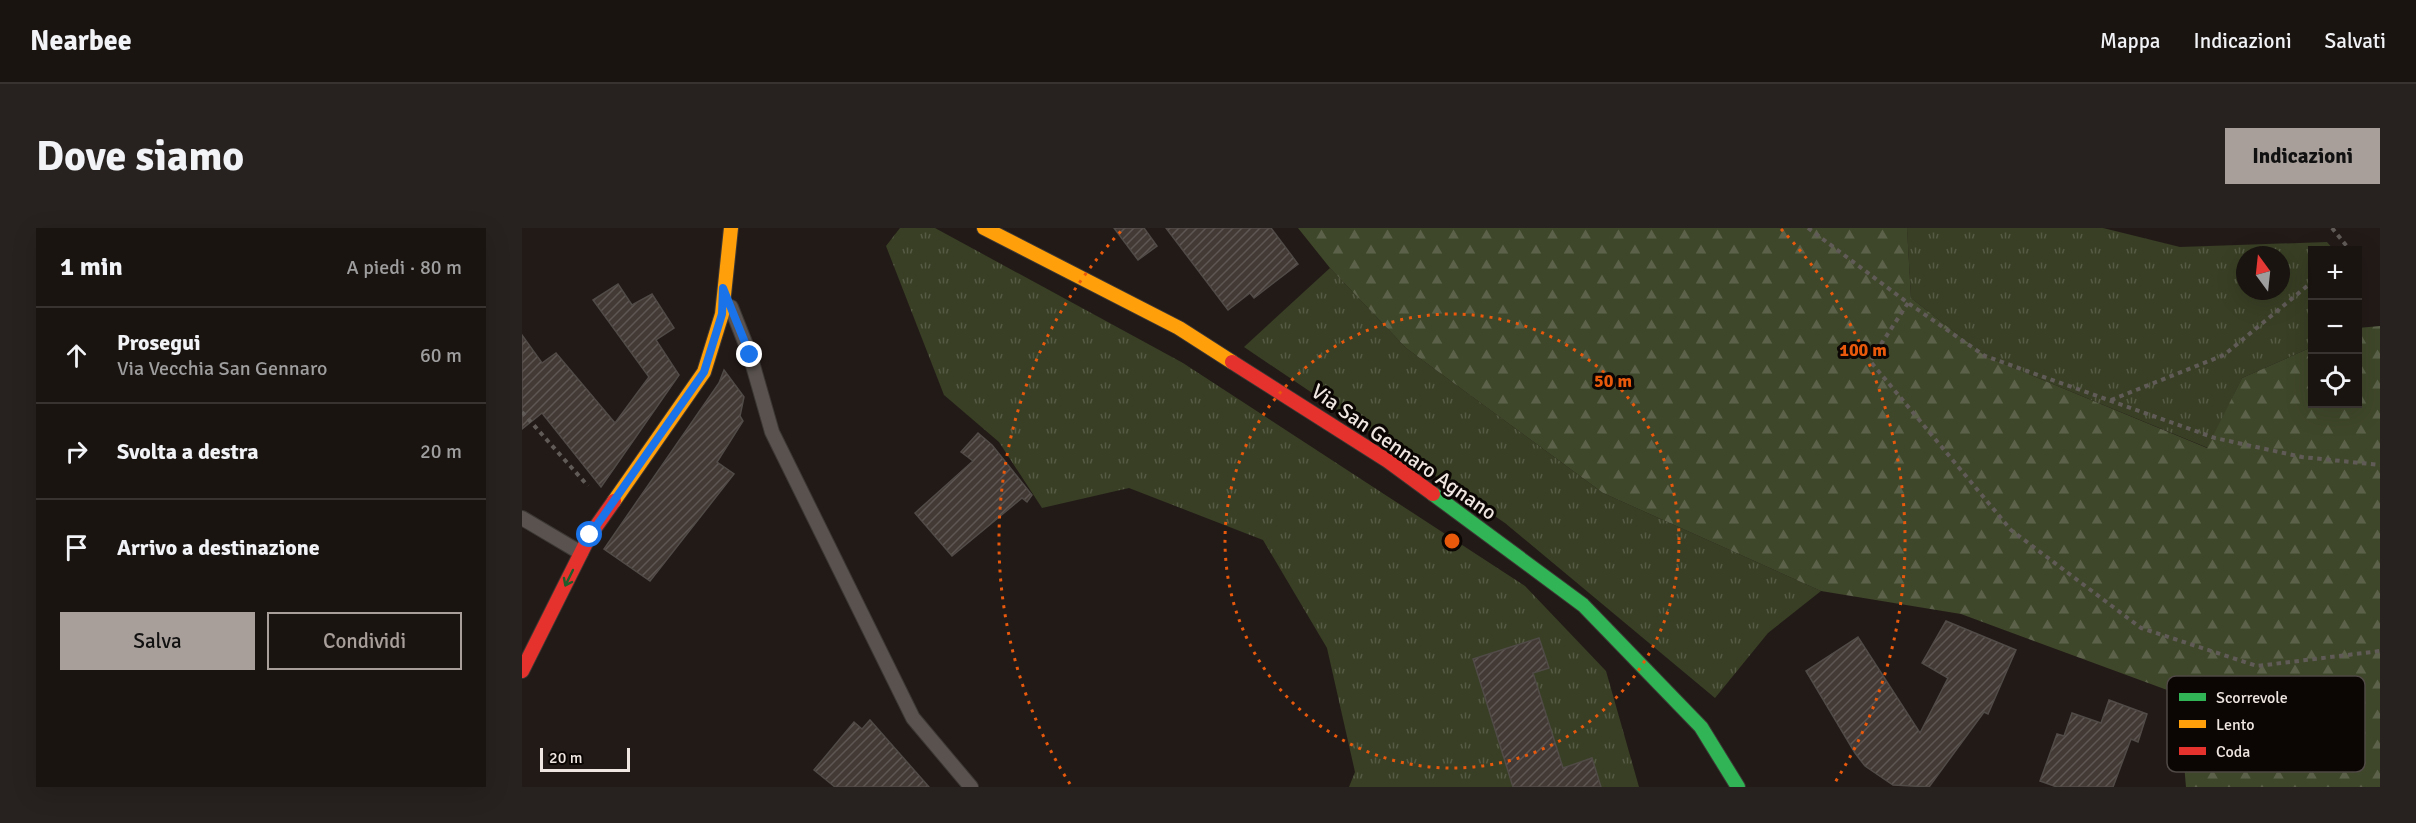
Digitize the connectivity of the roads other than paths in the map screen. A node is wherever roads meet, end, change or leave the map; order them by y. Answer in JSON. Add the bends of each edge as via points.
{"nodes":[{"id":1,"x":731,"y":228,"type":"edge"},
{"id":2,"x":984,"y":228,"type":"edge"},
{"id":3,"x":723,"y":288,"type":"junction"},
{"id":4,"x":522,"y":518,"type":"edge"},
{"id":5,"x":581,"y":553,"type":"junction"},
{"id":6,"x":522,"y":670,"type":"edge"},
{"id":7,"x":970,"y":787,"type":"edge"},
{"id":8,"x":1738,"y":787,"type":"edge"}],
"edges":[{"from":1,"to":3,"type":"main road"},
{"from":2,"to":8,"type":"main road","name":"Via San Gennaro Agnano","via":[[1179,328],[1388,461],[1574,598],[1701,727]]},
{"from":3,"to":5,"type":"main road","via":[[722,314],[704,372]]},
{"from":3,"to":7,"type":"lane","via":[[750,355],[772,432],[913,718]]},
{"from":4,"to":5,"type":"lane"},
{"from":5,"to":6,"type":"main road","one_way":true}]}
